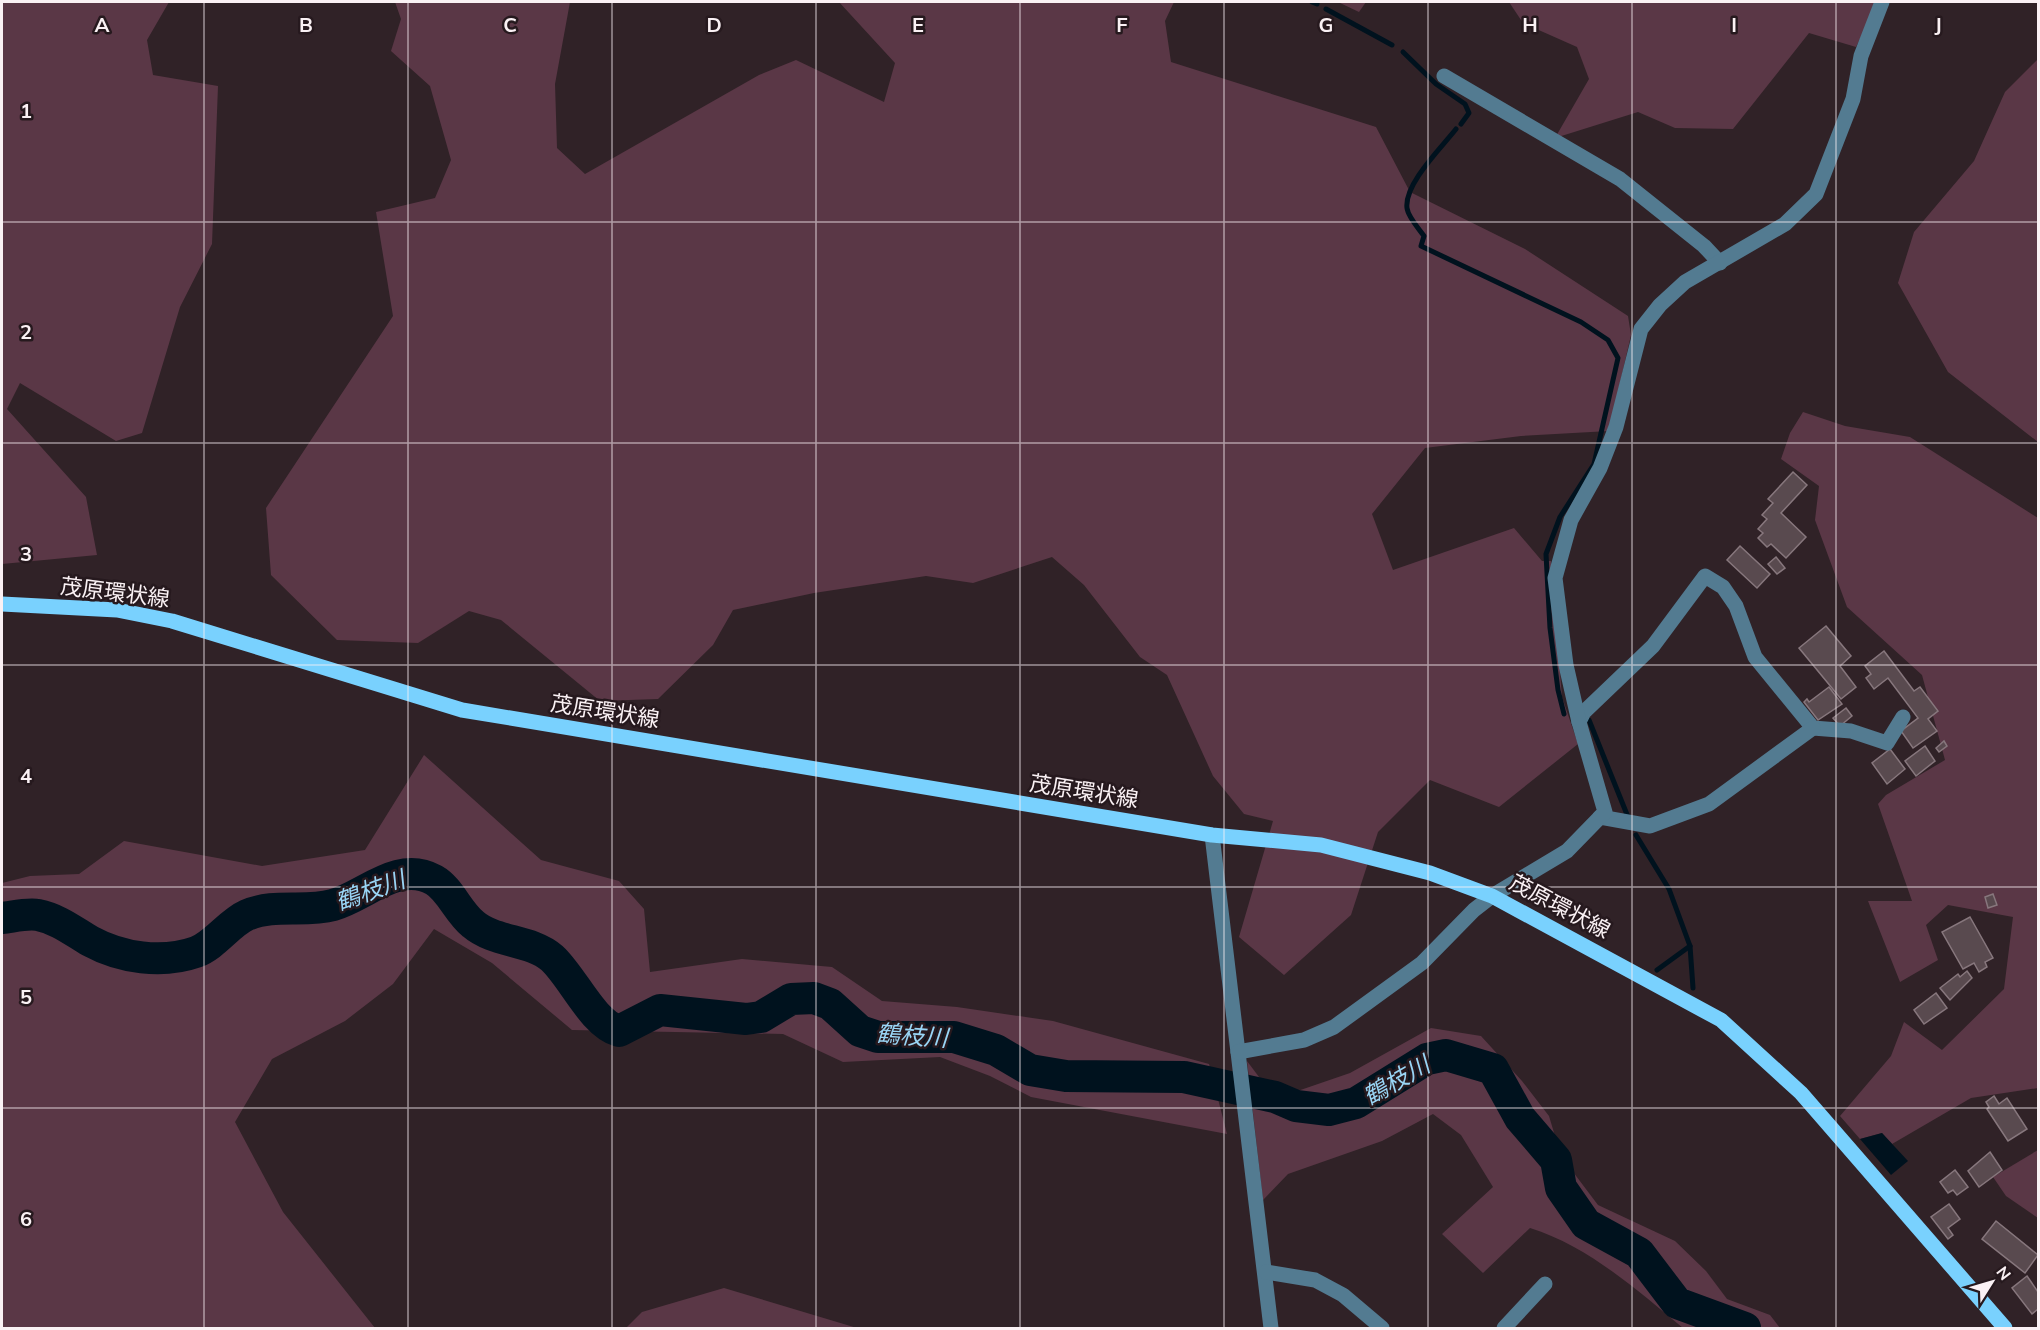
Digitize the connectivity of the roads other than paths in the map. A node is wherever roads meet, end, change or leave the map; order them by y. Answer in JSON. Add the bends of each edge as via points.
{"nodes":[{"id":1,"x":1882,"y":2,"type":"edge"},
{"id":2,"x":1443,"y":76,"type":"dead end"},
{"id":3,"x":1720,"y":263,"type":"junction"},
{"id":4,"x":2,"y":604,"type":"edge"},
{"id":5,"x":1903,"y":717,"type":"dead end"},
{"id":6,"x":1579,"y":723,"type":"junction"},
{"id":7,"x":1813,"y":728,"type":"junction"},
{"id":8,"x":1600,"y":817,"type":"junction"},
{"id":9,"x":1212,"y":835,"type":"junction"},
{"id":10,"x":1492,"y":896,"type":"junction"},
{"id":11,"x":1240,"y":1057,"type":"junction"},
{"id":12,"x":1266,"y":1272,"type":"junction"},
{"id":13,"x":1545,"y":1284,"type":"dead end"},
{"id":14,"x":1271,"y":1329,"type":"edge"},
{"id":15,"x":1382,"y":1329,"type":"edge"},
{"id":16,"x":1504,"y":1329,"type":"edge"},
{"id":17,"x":2005,"y":1329,"type":"edge"}],
"edges":[{"from":1,"to":3,"type":"street","via":[[1861,56],[1853,99],[1816,194],[1785,224]]},
{"from":2,"to":3,"type":"street","via":[[1620,179]]},
{"from":3,"to":6,"type":"street","via":[[1685,282],[1660,304],[1641,329],[1616,427],[1600,468],[1571,520],[1555,578],[1566,665]]},
{"from":4,"to":9,"type":"main road","name":"茂原環状線","via":[[117,610],[172,621],[462,710]]},
{"from":5,"to":7,"type":"street","via":[[1887,743],[1851,731]]},
{"from":6,"to":7,"type":"street","via":[[1584,712],[1653,646],[1705,576],[1723,587],[1736,606],[1755,657]]},
{"from":6,"to":8,"type":"street","via":[[1601,790],[1605,812]]},
{"from":7,"to":8,"type":"street","via":[[1709,804],[1650,826]]},
{"from":8,"to":10,"type":"street","via":[[1567,851]]},
{"from":9,"to":10,"type":"main road","name":"茂原環状線","via":[[1321,845],[1430,873]]},
{"from":9,"to":11,"type":"street"},
{"from":10,"to":11,"type":"street","via":[[1422,963],[1334,1027],[1304,1040]]},
{"from":10,"to":17,"type":"main road","name":"茂原環状線","via":[[1679,995],[1721,1020],[1759,1052],[1802,1093]]},
{"from":11,"to":12,"type":"street"},
{"from":12,"to":14,"type":"street"},
{"from":12,"to":15,"type":"street","via":[[1315,1280],[1343,1296]]},
{"from":13,"to":16,"type":"street"}]}
